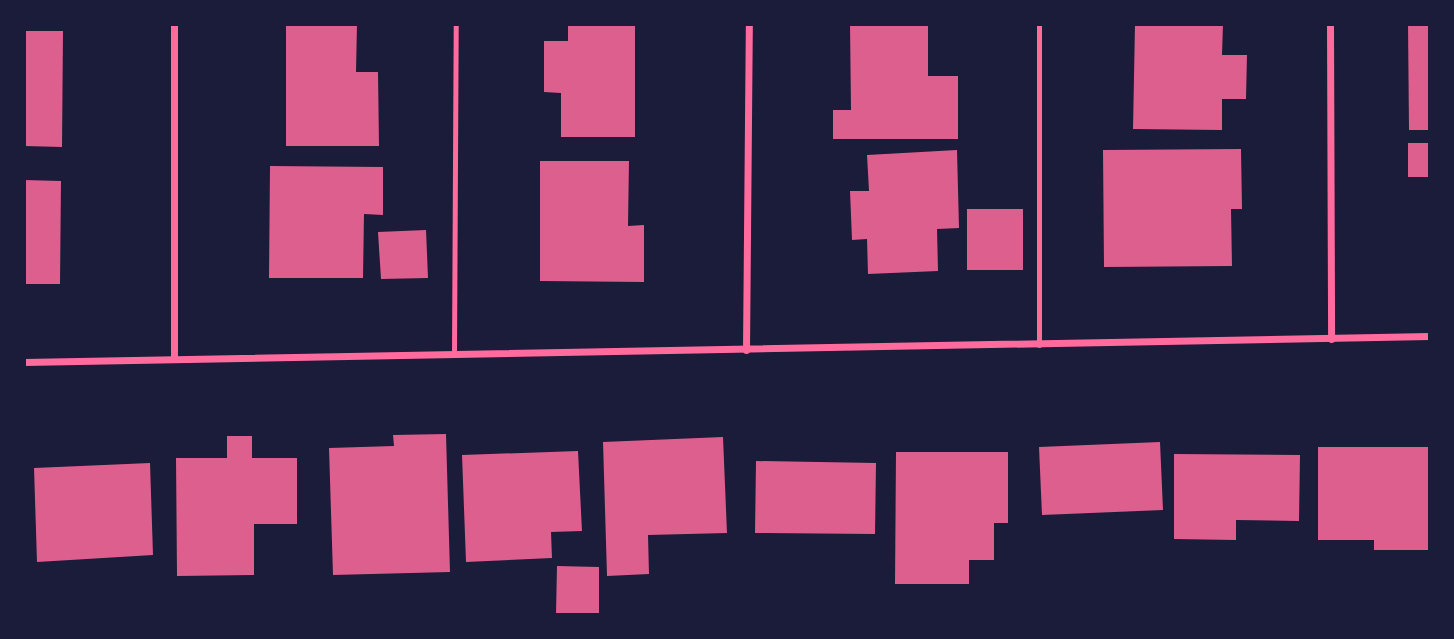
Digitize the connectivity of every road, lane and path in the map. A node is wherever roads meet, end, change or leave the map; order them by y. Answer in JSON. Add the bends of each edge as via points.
{"nodes":[{"id":1,"x":174,"y":24,"type":"edge"},
{"id":2,"x":456,"y":24,"type":"edge"},
{"id":3,"x":749,"y":24,"type":"edge"},
{"id":4,"x":1039,"y":24,"type":"edge"},
{"id":5,"x":1330,"y":24,"type":"edge"},
{"id":6,"x":1430,"y":336,"type":"edge"},
{"id":7,"x":1331,"y":339,"type":"junction"},
{"id":8,"x":1039,"y":345,"type":"junction"},
{"id":9,"x":746,"y":351,"type":"junction"},
{"id":10,"x":454,"y":354,"type":"junction"},
{"id":11,"x":174,"y":358,"type":"junction"},
{"id":12,"x":24,"y":362,"type":"edge"}],
"edges":[{"from":1,"to":11,"type":"street"},
{"from":2,"to":10,"type":"lane"},
{"from":3,"to":9,"type":"street"},
{"from":4,"to":8,"type":"lane"},
{"from":5,"to":7,"type":"street"},
{"from":6,"to":7,"type":"street"},
{"from":7,"to":8,"type":"street"},
{"from":8,"to":9,"type":"street"},
{"from":9,"to":10,"type":"street"},
{"from":10,"to":11,"type":"street"},
{"from":11,"to":12,"type":"street"}]}
